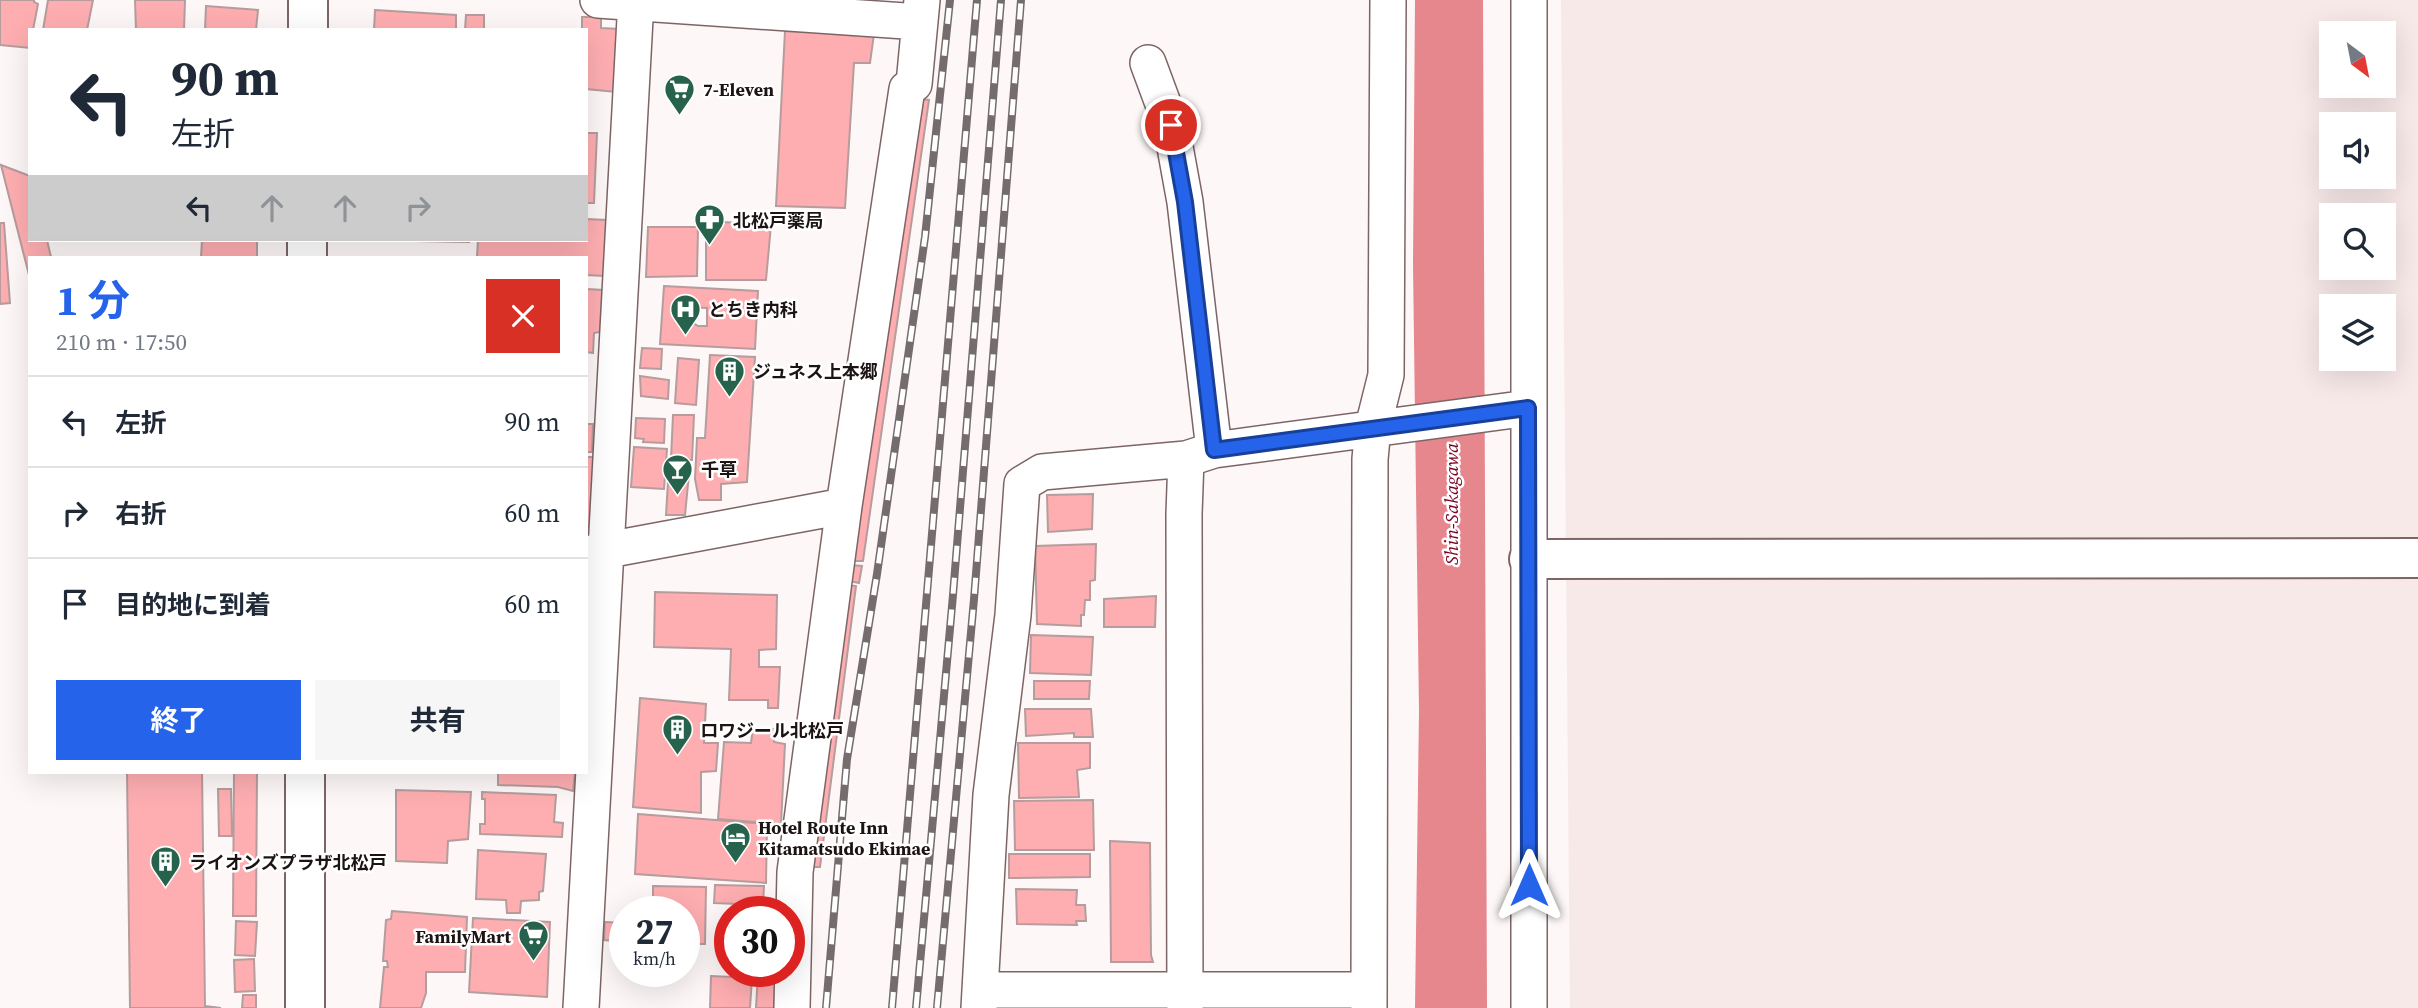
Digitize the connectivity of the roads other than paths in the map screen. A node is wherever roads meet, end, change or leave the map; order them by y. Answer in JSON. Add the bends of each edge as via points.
{"nodes":[{"id":1,"x":308,"y":0,"type":"edge"},
{"id":2,"x":598,"y":0,"type":"edge"},
{"id":3,"x":1388,"y":0,"type":"edge"},
{"id":4,"x":1529,"y":0,"type":"edge"},
{"id":5,"x":636,"y":1,"type":"edge"},
{"id":6,"x":921,"y":11,"type":"edge"},
{"id":7,"x":308,"y":28,"type":"edge"},
{"id":8,"x":1148,"y":63,"type":"dead end"},
{"id":9,"x":1528,"y":408,"type":"junction"},
{"id":10,"x":1373,"y":428,"type":"junction"},
{"id":11,"x":1200,"y":455,"type":"junction"},
{"id":12,"x":844,"y":506,"type":"junction"},
{"id":13,"x":596,"y":552,"type":"edge"},
{"id":14,"x":2418,"y":558,"type":"edge"},
{"id":15,"x":1529,"y":559,"type":"junction"},
{"id":16,"x":305,"y":774,"type":"edge"},
{"id":17,"x":979,"y":999,"type":"edge"},
{"id":18,"x":1185,"y":999,"type":"edge"},
{"id":19,"x":1369,"y":999,"type":"edge"},
{"id":20,"x":305,"y":1008,"type":"edge"},
{"id":21,"x":581,"y":1008,"type":"edge"},
{"id":22,"x":792,"y":1008,"type":"edge"},
{"id":23,"x":1529,"y":1008,"type":"edge"}],
"edges":[{"from":1,"to":7,"type":"main road"},
{"from":2,"to":5,"type":"street"},
{"from":3,"to":10,"type":"street","via":[[1386,374]]},
{"from":4,"to":9,"type":"street"},
{"from":5,"to":6,"type":"street"},
{"from":5,"to":13,"type":"street"},
{"from":6,"to":12,"type":"street","via":[[915,84],[907,89]]},
{"from":8,"to":11,"type":"street","via":[[1171,125],[1185,202]]},
{"from":9,"to":10,"type":"street"},
{"from":9,"to":15,"type":"street"},
{"from":10,"to":11,"type":"street"},
{"from":10,"to":19,"type":"street"},
{"from":11,"to":17,"type":"street","via":[[1042,472],[1022,484],[1013,615],[991,795]]},
{"from":11,"to":18,"type":"street","via":[[1184,514]]},
{"from":12,"to":13,"type":"street"},
{"from":12,"to":22,"type":"street","via":[[795,872]]},
{"from":13,"to":21,"type":"street"},
{"from":14,"to":15,"type":"main road"},
{"from":15,"to":23,"type":"street"},
{"from":16,"to":20,"type":"main road"},
{"from":17,"to":18,"type":"street"},
{"from":18,"to":19,"type":"street"}]}
